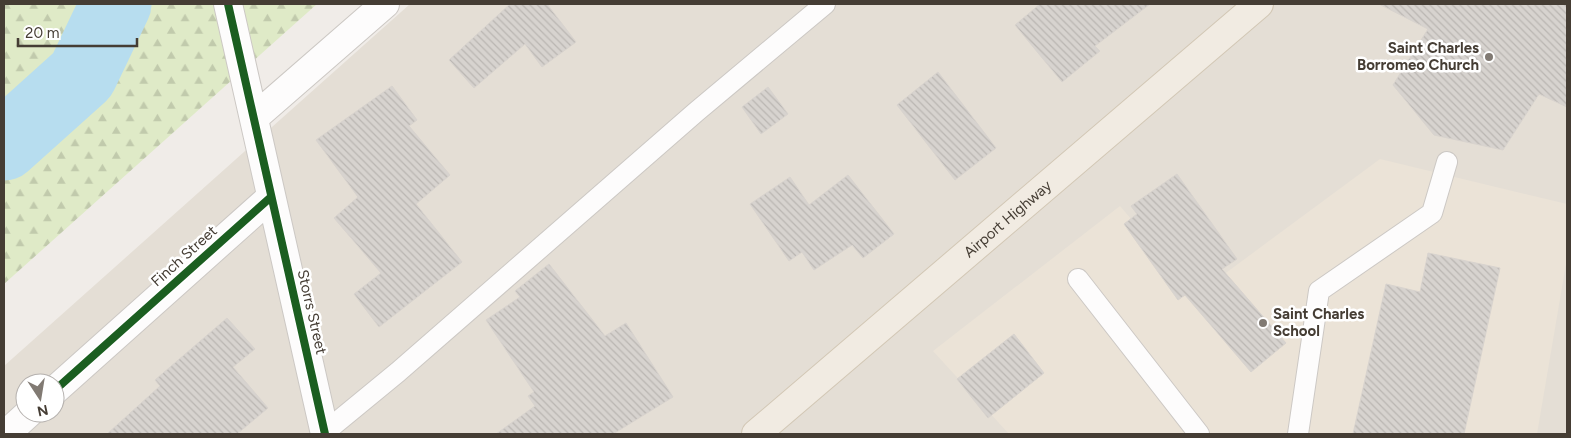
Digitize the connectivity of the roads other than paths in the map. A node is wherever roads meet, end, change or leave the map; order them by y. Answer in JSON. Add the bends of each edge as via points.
{"nodes":[{"id":1,"x":228,"y":4,"type":"edge"},
{"id":2,"x":385,"y":4,"type":"edge"},
{"id":3,"x":825,"y":4,"type":"edge"},
{"id":4,"x":1259,"y":4,"type":"edge"},
{"id":5,"x":254,"y":118,"type":"junction"},
{"id":6,"x":1447,"y":162,"type":"dead end"},
{"id":7,"x":272,"y":197,"type":"junction"},
{"id":8,"x":1078,"y":279,"type":"dead end"},
{"id":9,"x":65,"y":381,"type":"edge"},
{"id":10,"x":18,"y":423,"type":"edge"},
{"id":11,"x":325,"y":433,"type":"edge"},
{"id":12,"x":6,"y":434,"type":"edge"},
{"id":13,"x":756,"y":434,"type":"edge"},
{"id":14,"x":1199,"y":434,"type":"edge"},
{"id":15,"x":1298,"y":434,"type":"edge"}],
"edges":[{"from":1,"to":5,"type":"street"},
{"from":2,"to":5,"type":"street"},
{"from":3,"to":11,"type":"lane","via":[[680,125]]},
{"from":4,"to":13,"type":"main road","name":"Airport Highway"},
{"from":5,"to":7,"type":"street"},
{"from":6,"to":15,"type":"lane","via":[[1432,213],[1319,290]]},
{"from":7,"to":9,"type":"street","name":"Finch Street"},
{"from":7,"to":11,"type":"street","name":"Storrs Street"},
{"from":8,"to":14,"type":"lane"},
{"from":10,"to":12,"type":"street"}]}
